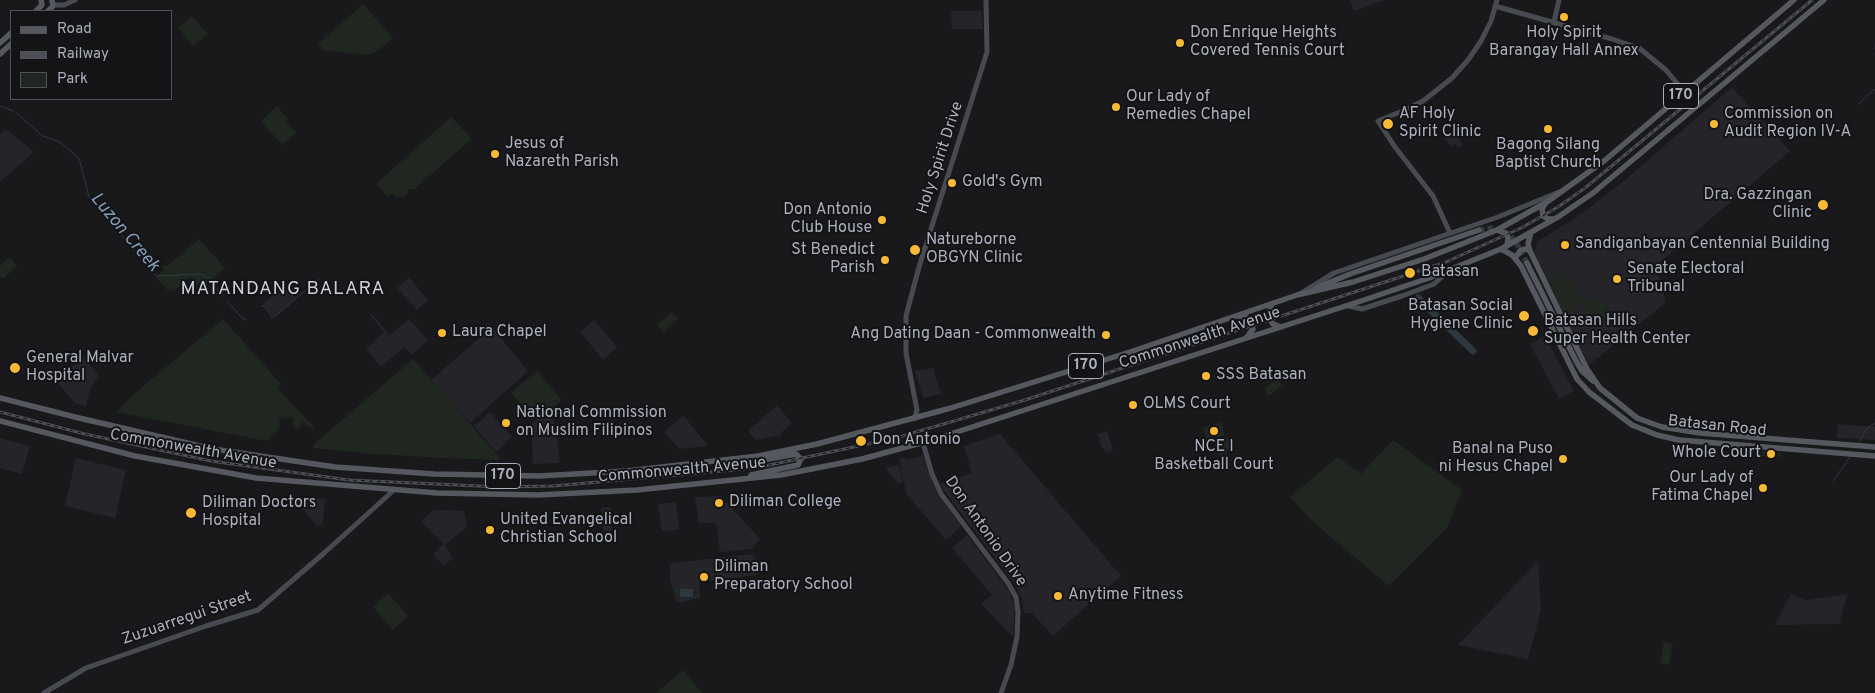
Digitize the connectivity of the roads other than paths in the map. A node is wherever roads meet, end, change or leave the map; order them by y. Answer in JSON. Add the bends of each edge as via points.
{"nodes":[{"id":1,"x":75,"y":0,"type":"edge"},
{"id":2,"x":986,"y":0,"type":"edge"},
{"id":3,"x":1497,"y":0,"type":"edge"},
{"id":4,"x":1559,"y":0,"type":"edge"},
{"id":5,"x":1794,"y":0,"type":"edge"},
{"id":6,"x":1824,"y":0,"type":"edge"},
{"id":7,"x":53,"y":2,"type":"edge"},
{"id":8,"x":1495,"y":6,"type":"junction"},
{"id":9,"x":1554,"y":22,"type":"junction"},
{"id":10,"x":10,"y":34,"type":"edge"},
{"id":11,"x":0,"y":43,"type":"edge"},
{"id":12,"x":10,"y":45,"type":"edge"},
{"id":13,"x":0,"y":54,"type":"edge"},
{"id":14,"x":1685,"y":93,"type":"junction"},
{"id":15,"x":1566,"y":189,"type":"junction"},
{"id":16,"x":1547,"y":202,"type":"junction"},
{"id":17,"x":1558,"y":217,"type":"junction"},
{"id":18,"x":1479,"y":230,"type":"tunnel mouth"},
{"id":19,"x":1497,"y":230,"type":"junction"},
{"id":20,"x":1531,"y":232,"type":"junction"},
{"id":21,"x":1450,"y":234,"type":"junction"},
{"id":22,"x":1507,"y":246,"type":"junction"},
{"id":23,"x":1501,"y":249,"type":"junction"},
{"id":24,"x":1530,"y":251,"type":"junction"},
{"id":25,"x":1515,"y":258,"type":"junction"},
{"id":26,"x":1527,"y":263,"type":"tunnel mouth"},
{"id":27,"x":1297,"y":295,"type":"junction"},
{"id":28,"x":1272,"y":304,"type":"junction"},
{"id":29,"x":1237,"y":315,"type":"junction"},
{"id":30,"x":1281,"y":327,"type":"junction"},
{"id":31,"x":1247,"y":337,"type":"junction"},
{"id":32,"x":1596,"y":384,"type":"junction"},
{"id":33,"x":0,"y":398,"type":"edge"},
{"id":34,"x":917,"y":410,"type":"junction"},
{"id":35,"x":924,"y":416,"type":"junction"},
{"id":36,"x":914,"y":419,"type":"junction"},
{"id":37,"x":0,"y":421,"type":"edge"},
{"id":38,"x":923,"y":443,"type":"junction"},
{"id":39,"x":1875,"y":447,"type":"edge"},
{"id":40,"x":1875,"y":456,"type":"edge"},
{"id":41,"x":743,"y":457,"type":"junction"},
{"id":42,"x":732,"y":480,"type":"junction"},
{"id":43,"x":394,"y":490,"type":"junction"},
{"id":44,"x":44,"y":693,"type":"edge"},
{"id":45,"x":1001,"y":693,"type":"edge"}],
"edges":[{"from":1,"to":7,"type":"street","via":[[64,5]]},
{"from":2,"to":34,"type":"street","name":"Holy Spirit Drive","via":[[987,52],[906,316],[906,353]]},
{"from":3,"to":8,"type":"street"},
{"from":4,"to":9,"type":"street"},
{"from":5,"to":14,"type":"main road","name":"Commonwealth Avenue","number":"170"},
{"from":6,"to":17,"type":"main road","name":"Commonwealth Avenue","number":"170","via":[[1614,177]]},
{"from":8,"to":9,"type":"street"},
{"from":8,"to":21,"type":"street","via":[[1481,41],[1452,78],[1416,105],[1378,121],[1433,196]]},
{"from":9,"to":14,"type":"street","via":[[1639,48],[1666,70]]},
{"from":10,"to":11,"type":"main road"},
{"from":12,"to":13,"type":"main road"},
{"from":14,"to":15,"type":"main road","name":"Commonwealth Avenue","number":"170"},
{"from":15,"to":16,"type":"main road","name":"Commonwealth Avenue","number":"170"},
{"from":15,"to":21,"type":"street","name":"Commonwealth Avenue","number":"170"},
{"from":16,"to":17,"type":"main road","via":[[1542,209],[1544,217],[1550,220]]},
{"from":16,"to":19,"type":"main road","name":"Commonwealth Avenue","number":"170"},
{"from":17,"to":20,"type":"main road","name":"Commonwealth Avenue","number":"170"},
{"from":18,"to":27,"type":"main road"},
{"from":19,"to":22,"type":"main road","via":[[1507,234]]},
{"from":19,"to":27,"type":"main road","name":"Commonwealth Avenue","number":"170","via":[[1424,259],[1353,282]]},
{"from":20,"to":22,"type":"main road","name":"Commonwealth Avenue","number":"170"},
{"from":20,"to":24,"type":"main road","name":"Batasan Road","via":[[1528,240]]},
{"from":21,"to":27,"type":"street","name":"Commonwealth Avenue","number":"170","via":[[1334,273]]},
{"from":22,"to":23,"type":"main road","name":"Commonwealth Avenue","number":"170"},
{"from":23,"to":25,"type":"main road","name":"Batasan Road"},
{"from":23,"to":30,"type":"main road","name":"Commonwealth Avenue","number":"170","via":[[1348,306]]},
{"from":24,"to":25,"type":"main road","via":[[1521,250]]},
{"from":24,"to":32,"type":"main road","name":"Batasan Road"},
{"from":25,"to":40,"type":"main road","name":"Batasan Road","via":[[1577,379],[1632,425],[1679,440]]},
{"from":26,"to":32,"type":"main road","via":[[1576,361]]},
{"from":27,"to":28,"type":"main road","name":"Commonwealth Avenue","number":"170"},
{"from":28,"to":29,"type":"main road","name":"Commonwealth Avenue","number":"170"},
{"from":28,"to":30,"type":"main road","via":[[1270,320]]},
{"from":29,"to":31,"type":"main road","via":[[1250,320],[1253,329]]},
{"from":29,"to":35,"type":"main road","name":"Commonwealth Avenue","number":"170"},
{"from":30,"to":31,"type":"main road","name":"Commonwealth Avenue","number":"170"},
{"from":31,"to":38,"type":"main road","name":"Commonwealth Avenue","number":"170"},
{"from":32,"to":39,"type":"main road","name":"Batasan Road","via":[[1628,412],[1645,423],[1662,428],[1700,434]]},
{"from":33,"to":41,"type":"main road","name":"Commonwealth Avenue","number":"170","via":[[213,449],[359,469],[434,474],[551,475],[646,470]]},
{"from":34,"to":35,"type":"street"},
{"from":34,"to":36,"type":"street","name":"Holy Spirit Drive"},
{"from":35,"to":36,"type":"main road","name":"Commonwealth Avenue","number":"170"},
{"from":36,"to":41,"type":"main road","name":"Commonwealth Avenue","number":"170","via":[[817,444]]},
{"from":37,"to":43,"type":"main road","name":"Commonwealth Avenue","number":"170","via":[[135,456],[256,478]]},
{"from":38,"to":42,"type":"main road","name":"Commonwealth Avenue","number":"170","via":[[819,469]]},
{"from":38,"to":45,"type":"street","name":"Don Antonio Drive","via":[[941,494],[1016,597],[1017,637]]},
{"from":41,"to":42,"type":"main road","via":[[757,461],[796,454],[801,460],[798,465]]},
{"from":42,"to":43,"type":"main road","name":"Commonwealth Avenue","number":"170","via":[[575,494]]},
{"from":43,"to":44,"type":"street","name":"Zuzuarregui Street","via":[[258,610],[86,668]]}]}
